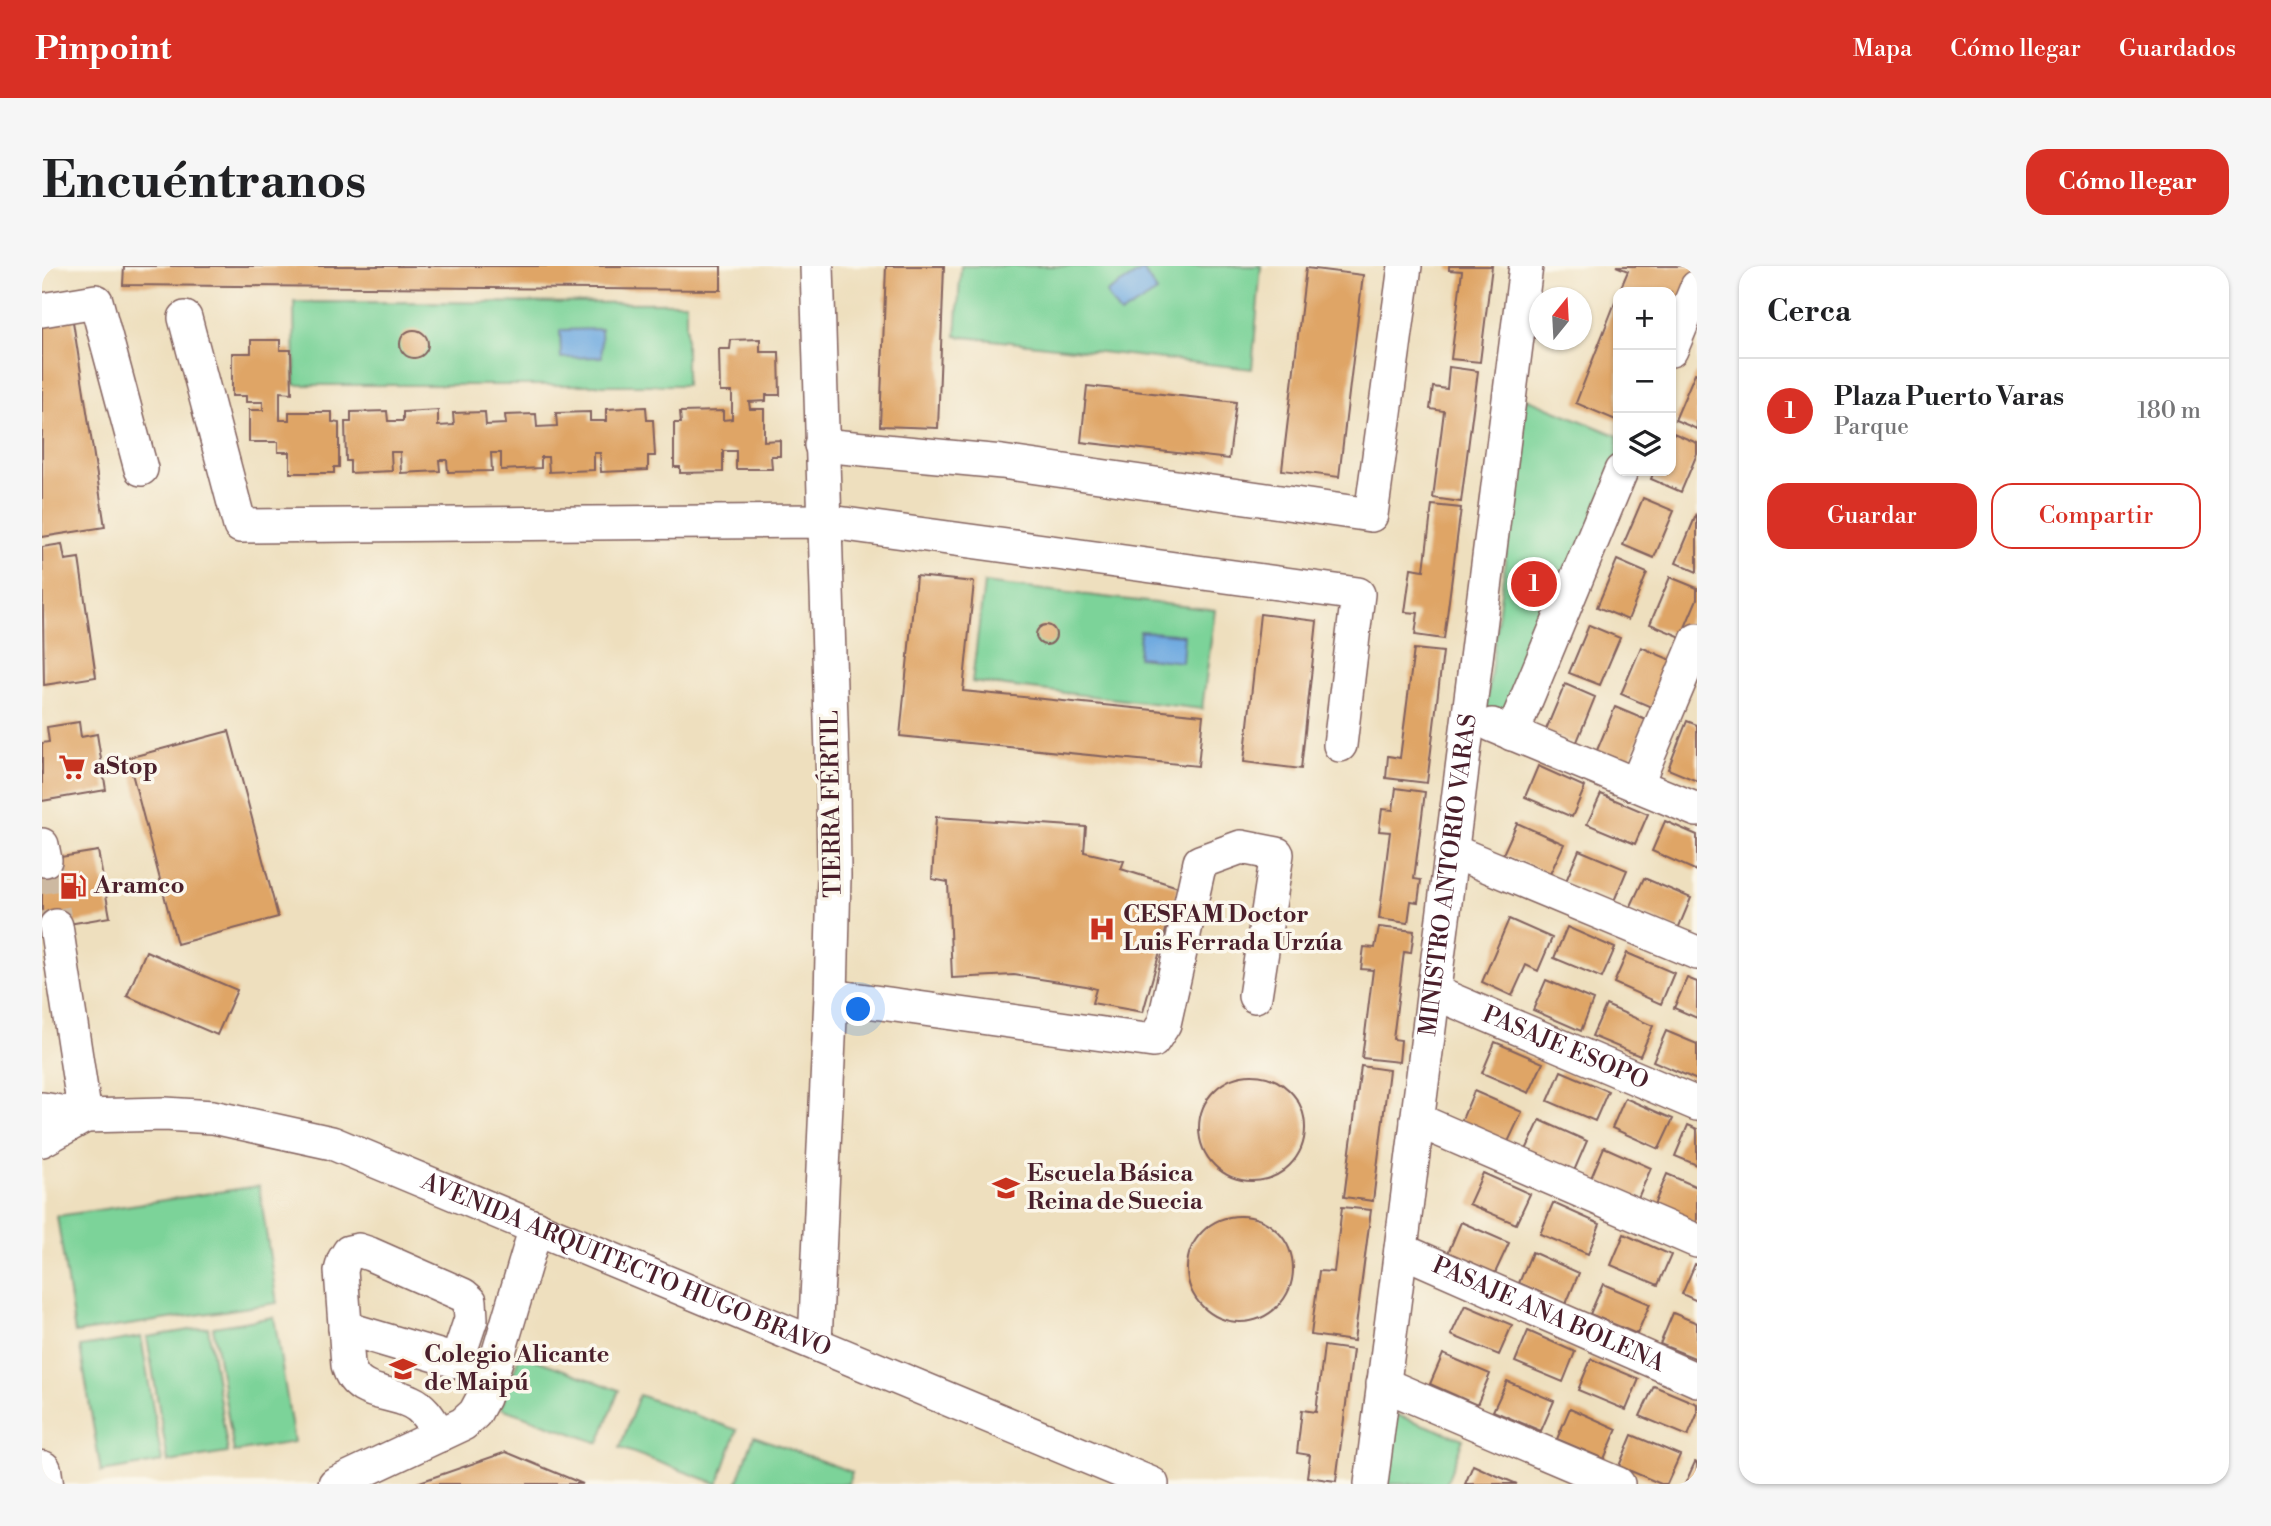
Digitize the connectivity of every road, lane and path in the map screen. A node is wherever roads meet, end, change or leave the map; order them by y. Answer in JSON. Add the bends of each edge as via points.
{"nodes":[{"id":1,"x":817,"y":266,"type":"edge"},
{"id":2,"x":1405,"y":266,"type":"edge"},
{"id":3,"x":1526,"y":266,"type":"edge"},
{"id":4,"x":1697,"y":287,"type":"edge"},
{"id":5,"x":42,"y":310,"type":"edge"},
{"id":6,"x":185,"y":318,"type":"dead end"},
{"id":7,"x":1676,"y":338,"type":"edge"},
{"id":8,"x":821,"y":445,"type":"junction"},
{"id":9,"x":141,"y":469,"type":"dead end"},
{"id":10,"x":1619,"y":476,"type":"edge"},
{"id":11,"x":824,"y":521,"type":"junction"},
{"id":12,"x":1697,"y":639,"type":"edge"},
{"id":13,"x":1469,"y":716,"type":"junction"},
{"id":14,"x":1512,"y":734,"type":"junction"},
{"id":15,"x":1340,"y":745,"type":"dead end"},
{"id":16,"x":1636,"y":785,"type":"junction"},
{"id":17,"x":1697,"y":810,"type":"edge"},
{"id":18,"x":1452,"y":850,"type":"junction"},
{"id":19,"x":56,"y":926,"type":"tunnel mouth"},
{"id":20,"x":1697,"y":953,"type":"edge"},
{"id":21,"x":52,"y":972,"type":"edge"},
{"id":22,"x":1433,"y":992,"type":"junction"},
{"id":23,"x":831,"y":996,"type":"junction"},
{"id":24,"x":1255,"y":996,"type":"dead end"},
{"id":25,"x":1697,"y":1104,"type":"edge"},
{"id":26,"x":42,"y":1109,"type":"edge"},
{"id":27,"x":85,"y":1116,"type":"junction"},
{"id":28,"x":1418,"y":1120,"type":"junction"},
{"id":29,"x":42,"y":1140,"type":"edge"},
{"id":30,"x":536,"y":1227,"type":"junction"},
{"id":31,"x":1697,"y":1241,"type":"edge"},
{"id":32,"x":1401,"y":1250,"type":"junction"},
{"id":33,"x":345,"y":1328,"type":"junction"},
{"id":34,"x":815,"y":1342,"type":"junction"},
{"id":35,"x":457,"y":1361,"type":"junction"},
{"id":36,"x":492,"y":1371,"type":"junction"},
{"id":37,"x":1697,"y":1380,"type":"edge"},
{"id":38,"x":1383,"y":1384,"type":"junction"},
{"id":39,"x":440,"y":1435,"type":"junction"},
{"id":40,"x":42,"y":1470,"type":"edge"},
{"id":41,"x":44,"y":1484,"type":"edge"},
{"id":42,"x":335,"y":1484,"type":"edge"},
{"id":43,"x":1152,"y":1484,"type":"edge"},
{"id":44,"x":1371,"y":1484,"type":"edge"},
{"id":45,"x":1618,"y":1484,"type":"edge"}],
"edges":[{"from":1,"to":8,"type":"street","name":"TIERRA FÉRTIL"},
{"from":2,"to":8,"type":"street","via":[[1371,515],[1002,462]]},
{"from":3,"to":13,"type":"street","name":"MINISTRO ANTORIO VARAS"},
{"from":4,"to":7,"type":"street"},
{"from":5,"to":9,"type":"street","via":[[96,301]]},
{"from":6,"to":11,"type":"street","via":[[240,526]]},
{"from":8,"to":11,"type":"street","name":"TIERRA FÉRTIL"},
{"from":10,"to":14,"type":"street"},
{"from":11,"to":15,"type":"street","via":[[1358,594]]},
{"from":11,"to":23,"type":"street","name":"TIERRA FÉRTIL","via":[[833,785]]},
{"from":12,"to":16,"type":"street"},
{"from":13,"to":14,"type":"street"},
{"from":13,"to":18,"type":"street","name":"MINISTRO ANTORIO VARAS"},
{"from":14,"to":16,"type":"street"},
{"from":16,"to":17,"type":"street"},
{"from":18,"to":20,"type":"street"},
{"from":18,"to":22,"type":"street","name":"MINISTRO ANTORIO VARAS"},
{"from":19,"to":21,"type":"street"},
{"from":21,"to":27,"type":"street"},
{"from":22,"to":25,"type":"street","name":"PASAJE ESOPO"},
{"from":22,"to":28,"type":"street","name":"MINISTRO ANTORIO VARAS"},
{"from":23,"to":24,"type":"street","via":[[1153,1041],[1164,1024],[1200,862],[1241,847],[1276,854]]},
{"from":23,"to":34,"type":"street","name":"TIERRA FÉRTIL"},
{"from":26,"to":27,"type":"street","name":"AVENIDA ARQUITECTO HUGO BRAVO"},
{"from":27,"to":29,"type":"street","name":"AVENIDA ARQUITECTO HUGO BRAVO"},
{"from":27,"to":30,"type":"street","name":"AVENIDA ARQUITECTO HUGO BRAVO","via":[[214,1117],[332,1143]]},
{"from":28,"to":31,"type":"street"},
{"from":28,"to":32,"type":"street","name":"MINISTRO ANTORIO VARAS"},
{"from":30,"to":34,"type":"street","name":"AVENIDA ARQUITECTO HUGO BRAVO"},
{"from":30,"to":36,"type":"street"},
{"from":32,"to":37,"type":"street","name":"PASAJE ANA BOLENA"},
{"from":32,"to":38,"type":"street","name":"MINISTRO ANTORIO VARAS"},
{"from":33,"to":35,"type":"street"},
{"from":33,"to":35,"type":"street","via":[[341,1270],[349,1252],[358,1250],[470,1301],[471,1319]]},
{"from":33,"to":39,"type":"street","via":[[351,1377],[360,1385],[411,1402],[423,1410]]},
{"from":34,"to":43,"type":"street","name":"AVENIDA ARQUITECTO HUGO BRAVO"},
{"from":35,"to":36,"type":"street"},
{"from":36,"to":39,"type":"street","via":[[475,1413]]},
{"from":38,"to":44,"type":"street","name":"MINISTRO ANTORIO VARAS"},
{"from":38,"to":45,"type":"street"},
{"from":39,"to":42,"type":"street"},
{"from":40,"to":41,"type":"main road"}]}
